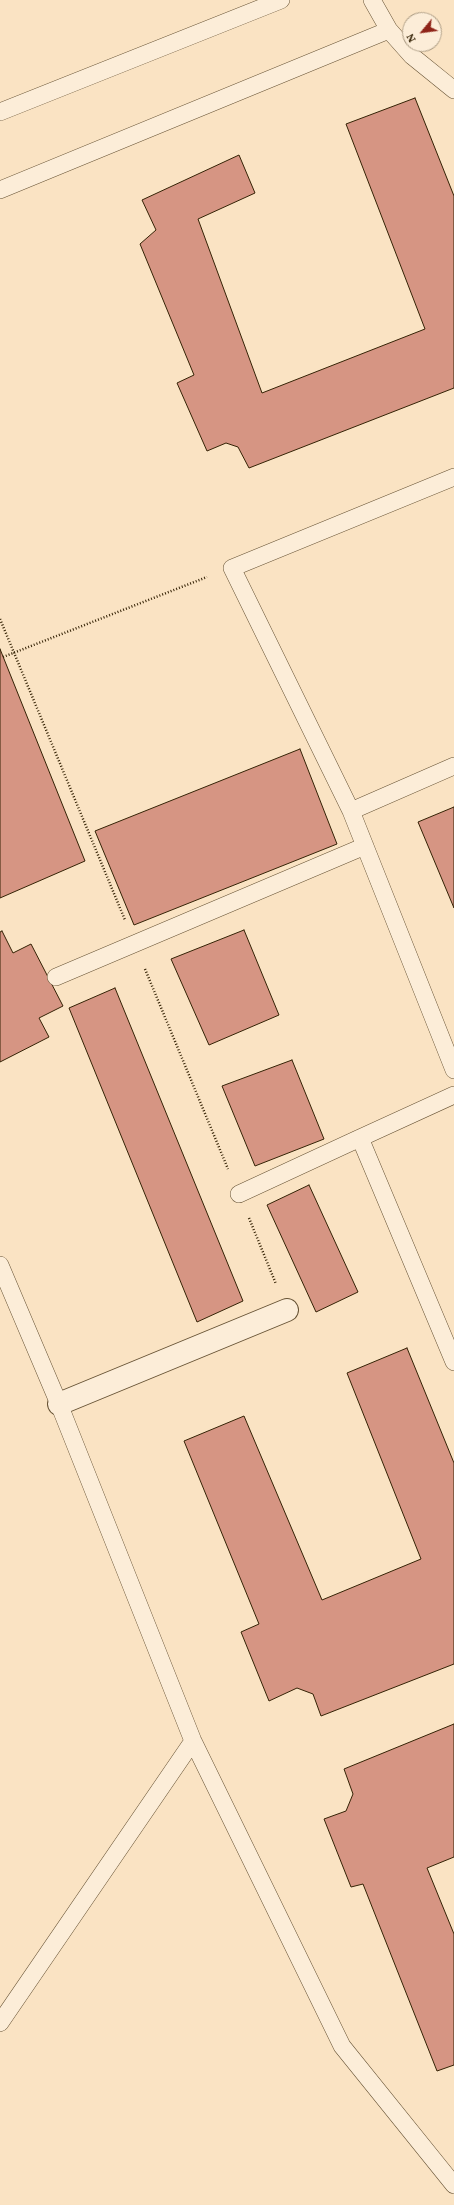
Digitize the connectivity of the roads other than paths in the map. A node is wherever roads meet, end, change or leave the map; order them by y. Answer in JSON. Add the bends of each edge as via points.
{"nodes":[{"id":1,"x":281,"y":0,"type":"edge"},
{"id":2,"x":372,"y":0,"type":"edge"},
{"id":3,"x":389,"y":30,"type":"junction"},
{"id":4,"x":454,"y":90,"type":"edge"},
{"id":5,"x":0,"y":112,"type":"edge"},
{"id":6,"x":0,"y":190,"type":"edge"},
{"id":7,"x":454,"y":477,"type":"edge"},
{"id":8,"x":454,"y":766,"type":"edge"},
{"id":9,"x":351,"y":810,"type":"junction"},
{"id":10,"x":365,"y":846,"type":"junction"},
{"id":11,"x":56,"y":977,"type":"dead end"},
{"id":12,"x":454,"y":1070,"type":"edge"},
{"id":13,"x":454,"y":1095,"type":"edge"},
{"id":14,"x":360,"y":1138,"type":"junction"},
{"id":15,"x":239,"y":1194,"type":"dead end"},
{"id":16,"x":0,"y":1265,"type":"edge"},
{"id":17,"x":287,"y":1310,"type":"dead end"},
{"id":18,"x":454,"y":1362,"type":"edge"},
{"id":19,"x":59,"y":1404,"type":"junction"},
{"id":20,"x":193,"y":1741,"type":"junction"},
{"id":21,"x":0,"y":2023,"type":"edge"},
{"id":22,"x":454,"y":2185,"type":"edge"}],
"edges":[{"from":1,"to":5,"type":"lane"},
{"from":2,"to":3,"type":"lane"},
{"from":3,"to":4,"type":"lane","via":[[412,56]]},
{"from":3,"to":6,"type":"lane"},
{"from":7,"to":9,"type":"lane","via":[[232,568]]},
{"from":8,"to":9,"type":"lane"},
{"from":9,"to":10,"type":"lane"},
{"from":10,"to":11,"type":"lane"},
{"from":10,"to":12,"type":"lane"},
{"from":13,"to":14,"type":"lane"},
{"from":14,"to":15,"type":"lane"},
{"from":14,"to":18,"type":"lane"},
{"from":16,"to":19,"type":"lane"},
{"from":17,"to":19,"type":"street"},
{"from":19,"to":20,"type":"lane"},
{"from":20,"to":21,"type":"lane"},
{"from":20,"to":22,"type":"lane","via":[[342,2046]]}]}
